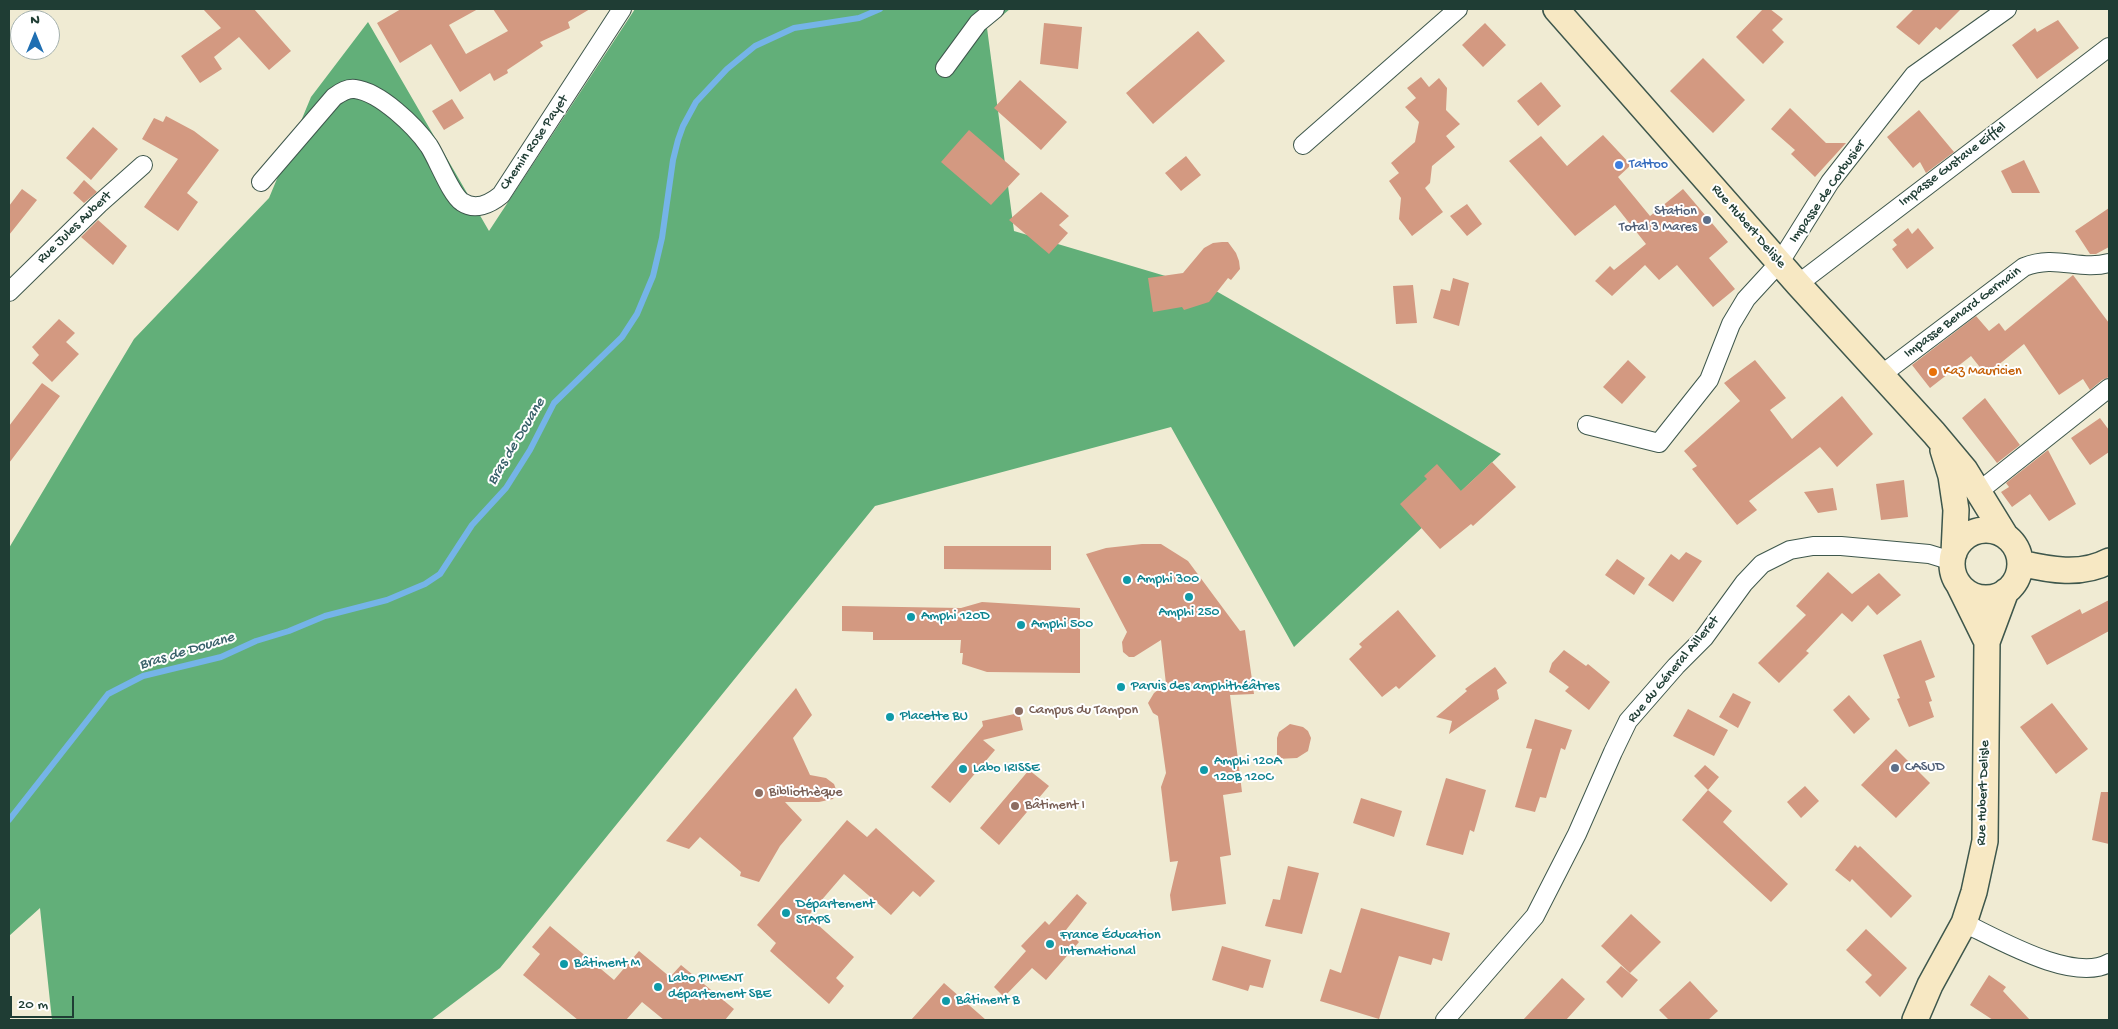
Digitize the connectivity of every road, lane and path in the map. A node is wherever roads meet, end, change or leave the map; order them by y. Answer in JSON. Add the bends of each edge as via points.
{"nodes":[{"id":1,"x":622,"y":9,"type":"edge"},
{"id":2,"x":995,"y":9,"type":"edge"},
{"id":3,"x":1458,"y":9,"type":"edge"},
{"id":4,"x":1556,"y":9,"type":"edge"},
{"id":5,"x":2007,"y":9,"type":"edge"},
{"id":6,"x":2109,"y":47,"type":"edge"},
{"id":7,"x":945,"y":68,"type":"dead end"},
{"id":8,"x":1303,"y":145,"type":"dead end"},
{"id":9,"x":143,"y":166,"type":"dead end"},
{"id":10,"x":261,"y":182,"type":"dead end"},
{"id":11,"x":1780,"y":262,"type":"junction"},
{"id":12,"x":2109,"y":263,"type":"edge"},
{"id":13,"x":1798,"y":284,"type":"junction"},
{"id":14,"x":9,"y":292,"type":"edge"},
{"id":15,"x":1881,"y":375,"type":"junction"},
{"id":16,"x":2109,"y":388,"type":"edge"},
{"id":17,"x":1587,"y":425,"type":"dead end"},
{"id":18,"x":1941,"y":443,"type":"junction"},
{"id":19,"x":1978,"y":492,"type":"junction"},
{"id":20,"x":2005,"y":535,"type":"junction"},
{"id":21,"x":2109,"y":561,"type":"edge"},
{"id":22,"x":2020,"y":563,"type":"junction"},
{"id":23,"x":1955,"y":566,"type":"junction"},
{"id":24,"x":2006,"y":591,"type":"junction"},
{"id":25,"x":1987,"y":642,"type":"junction"},
{"id":26,"x":1964,"y":923,"type":"junction"},
{"id":27,"x":2109,"y":963,"type":"edge"},
{"id":28,"x":1444,"y":1020,"type":"edge"},
{"id":29,"x":1915,"y":1020,"type":"edge"}],
"edges":[{"from":1,"to":10,"type":"street","name":"Chemin Rose Payet","via":[[493,202],[472,206],[463,203],[428,145],[409,124],[370,94],[354,89],[344,90],[334,97]]},
{"from":2,"to":7,"type":"street","via":[[978,23]]},
{"from":3,"to":8,"type":"street"},
{"from":4,"to":11,"type":"main road","name":"Rue Hubert Delisle"},
{"from":5,"to":11,"type":"street","name":"Impasse de Corbusier","via":[[1914,75],[1830,182]]},
{"from":6,"to":13,"type":"street","name":"Impasse Gustave Eiffel"},
{"from":9,"to":14,"type":"street","name":"Rue Jules Aubert"},
{"from":11,"to":13,"type":"main road","name":"Rue Hubert Delisle"},
{"from":11,"to":17,"type":"street","name":"Impasse de Corbusier","via":[[1746,299],[1731,324],[1709,380],[1659,443]]},
{"from":12,"to":15,"type":"street","name":"Impasse Benard Germain","via":[[2084,265],[2050,261],[2024,267]]},
{"from":13,"to":15,"type":"main road","name":"Rue Hubert Delisle"},
{"from":15,"to":18,"type":"main road","name":"Rue Hubert Delisle"},
{"from":16,"to":19,"type":"street"},
{"from":18,"to":19,"type":"main road","name":"Rue Hubert Delisle","via":[[1965,470]]},
{"from":18,"to":23,"type":"main road","name":"Rue Hubert Delisle","via":[[1951,476],[1956,510]]},
{"from":19,"to":20,"type":"main road","name":"Rue Hubert Delisle"},
{"from":20,"to":22,"type":"main road","name":"Rue Hubert Delisle","via":[[2013,542]]},
{"from":20,"to":23,"type":"main road","via":[[1985,530],[1966,536],[1958,544]]},
{"from":21,"to":22,"type":"main road","via":[[2097,568],[2077,571]]},
{"from":22,"to":24,"type":"main road","name":"Rue Hubert Delisle","via":[[2014,584]]},
{"from":23,"to":24,"type":"main road","via":[[1965,591],[1985,598]]},
{"from":23,"to":25,"type":"main road","name":"Rue Hubert Delisle"},
{"from":23,"to":28,"type":"street","name":"Rue du Géneral Ailleret","via":[[1929,554],[1841,546],[1790,550],[1762,564],[1704,638],[1628,722],[1535,916]]},
{"from":24,"to":25,"type":"main road","name":"Rue Hubert Delisle"},
{"from":25,"to":26,"type":"main road","name":"Rue Hubert Delisle","via":[[1985,841]]},
{"from":26,"to":27,"type":"street","via":[[2040,959],[2077,968]]},
{"from":26,"to":29,"type":"main road","name":"Rue Hubert Delisle"}]}
